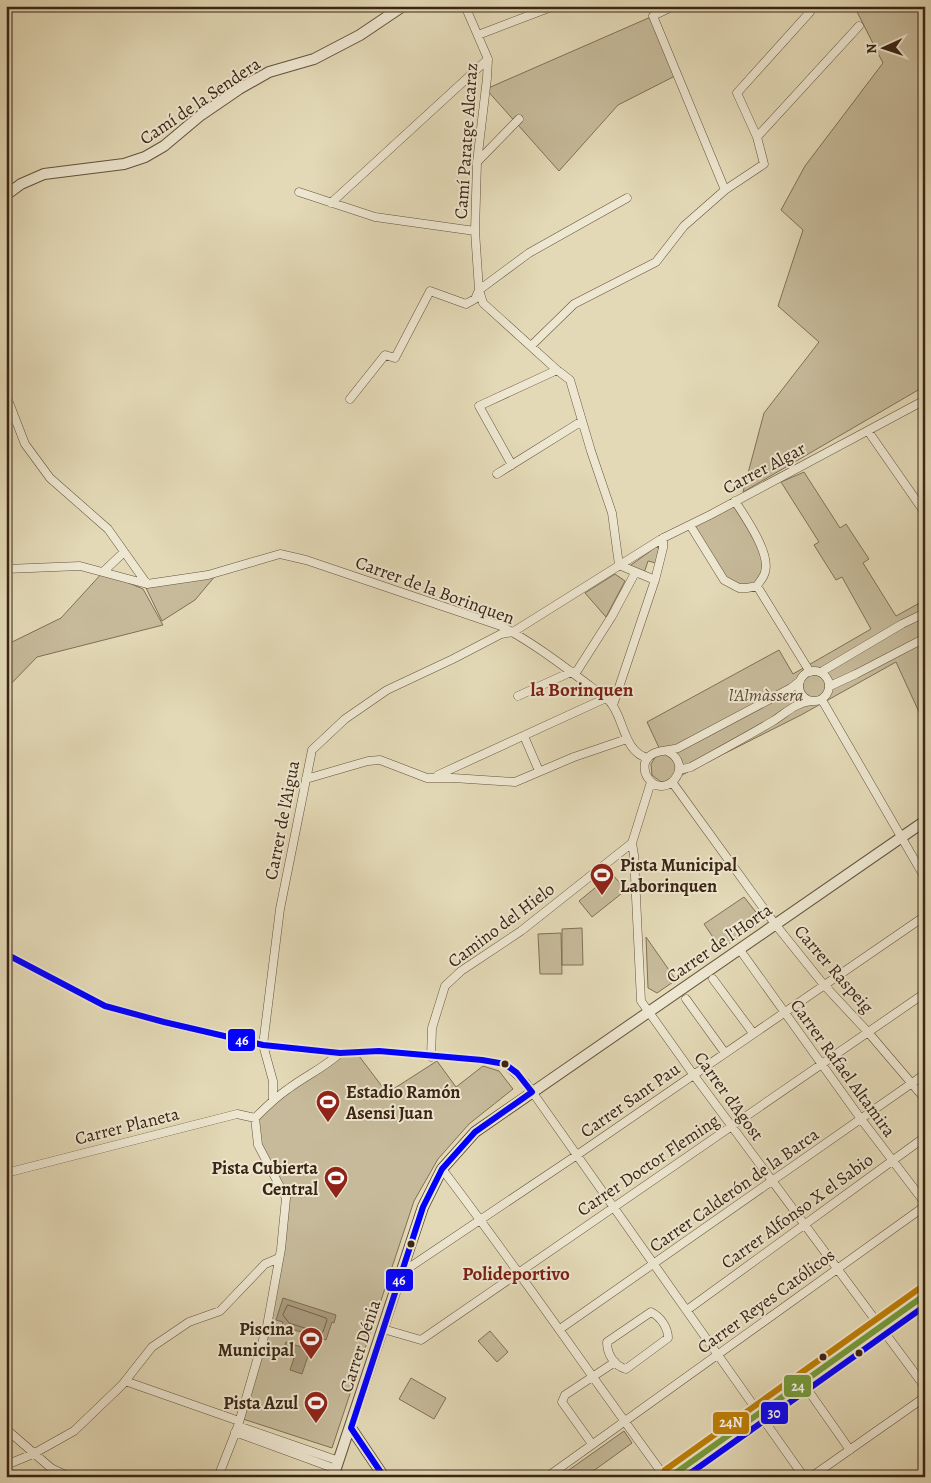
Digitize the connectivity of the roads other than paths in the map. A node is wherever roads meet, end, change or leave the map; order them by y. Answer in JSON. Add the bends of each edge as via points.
{"nodes":[{"id":1,"x":403,"y":6,"type":"edge"},
{"id":2,"x":465,"y":6,"type":"edge"},
{"id":3,"x":554,"y":6,"type":"edge"},
{"id":4,"x":674,"y":6,"type":"edge"},
{"id":5,"x":812,"y":6,"type":"edge"},
{"id":6,"x":661,"y":9,"type":"edge"},
{"id":7,"x":859,"y":26,"type":"dead end"},
{"id":8,"x":478,"y":35,"type":"junction"},
{"id":9,"x":488,"y":59,"type":"junction"},
{"id":10,"x":519,"y":119,"type":"dead end"},
{"id":11,"x":757,"y":137,"type":"junction"},
{"id":12,"x":476,"y":162,"type":"junction"},
{"id":13,"x":725,"y":190,"type":"junction"},
{"id":14,"x":299,"y":192,"type":"dead end"},
{"id":15,"x":6,"y":196,"type":"edge"},
{"id":16,"x":627,"y":198,"type":"dead end"},
{"id":17,"x":331,"y":203,"type":"junction"},
{"id":18,"x":475,"y":231,"type":"junction"},
{"id":19,"x":479,"y":290,"type":"junction"},
{"id":20,"x":531,"y":346,"type":"junction"},
{"id":21,"x":557,"y":370,"type":"junction"},
{"id":22,"x":6,"y":395,"type":"edge"},
{"id":23,"x":350,"y":399,"type":"dead end"},
{"id":24,"x":925,"y":400,"type":"edge"},
{"id":25,"x":582,"y":421,"type":"junction"},
{"id":26,"x":868,"y":431,"type":"junction"},
{"id":27,"x":512,"y":465,"type":"junction"},
{"id":28,"x":497,"y":474,"type":"dead end"},
{"id":29,"x":735,"y":501,"type":"junction"},
{"id":30,"x":925,"y":513,"type":"edge"},
{"id":31,"x":690,"y":525,"type":"junction"},
{"id":32,"x":663,"y":538,"type":"junction"},
{"id":33,"x":124,"y":552,"type":"junction"},
{"id":34,"x":619,"y":565,"type":"junction"},
{"id":35,"x":6,"y":569,"type":"edge"},
{"id":36,"x":103,"y":572,"type":"junction"},
{"id":37,"x":635,"y":573,"type":"junction"},
{"id":38,"x":655,"y":580,"type":"junction"},
{"id":39,"x":147,"y":584,"type":"junction"},
{"id":40,"x":758,"y":586,"type":"junction"},
{"id":41,"x":925,"y":613,"type":"edge"},
{"id":42,"x":512,"y":632,"type":"junction"},
{"id":43,"x":925,"y":638,"type":"edge"},
{"id":44,"x":571,"y":672,"type":"junction"},
{"id":45,"x":810,"y":672,"type":"junction"},
{"id":46,"x":821,"y":672,"type":"junction"},
{"id":47,"x":800,"y":681,"type":"junction"},
{"id":48,"x":830,"y":686,"type":"junction"},
{"id":49,"x":518,"y":696,"type":"dead end"},
{"id":50,"x":606,"y":698,"type":"junction"},
{"id":51,"x":822,"y":700,"type":"junction"},
{"id":52,"x":810,"y":701,"type":"junction"},
{"id":53,"x":613,"y":706,"type":"junction"},
{"id":54,"x":524,"y":736,"type":"junction"},
{"id":55,"x":627,"y":739,"type":"junction"},
{"id":56,"x":667,"y":752,"type":"junction"},
{"id":57,"x":648,"y":758,"type":"junction"},
{"id":58,"x":679,"y":770,"type":"junction"},
{"id":59,"x":539,"y":771,"type":"junction"},
{"id":60,"x":435,"y":777,"type":"junction"},
{"id":61,"x":306,"y":779,"type":"junction"},
{"id":62,"x":652,"y":782,"type":"junction"},
{"id":63,"x":672,"y":782,"type":"junction"},
{"id":64,"x":925,"y":820,"type":"edge"},
{"id":65,"x":901,"y":836,"type":"junction"},
{"id":66,"x":632,"y":842,"type":"junction"},
{"id":67,"x":925,"y":878,"type":"edge"},
{"id":68,"x":925,"y":916,"type":"edge"},
{"id":69,"x":775,"y":924,"type":"junction"},
{"id":70,"x":740,"y":950,"type":"junction"},
{"id":71,"x":6,"y":954,"type":"edge"},
{"id":72,"x":713,"y":979,"type":"dead end"},
{"id":73,"x":824,"y":985,"type":"junction"},
{"id":74,"x":925,"y":993,"type":"edge"},
{"id":75,"x":686,"y":999,"type":"dead end"},
{"id":76,"x":649,"y":1012,"type":"junction"},
{"id":77,"x":784,"y":1012,"type":"junction"},
{"id":78,"x":867,"y":1031,"type":"junction"},
{"id":79,"x":753,"y":1033,"type":"junction"},
{"id":80,"x":263,"y":1045,"type":"junction"},
{"id":81,"x":725,"y":1052,"type":"junction"},
{"id":82,"x":340,"y":1053,"type":"junction"},
{"id":83,"x":431,"y":1056,"type":"junction"},
{"id":84,"x":822,"y":1064,"type":"junction"},
{"id":85,"x":693,"y":1074,"type":"junction"},
{"id":86,"x":925,"y":1074,"type":"edge"},
{"id":87,"x":911,"y":1084,"type":"junction"},
{"id":88,"x":532,"y":1092,"type":"junction"},
{"id":89,"x":925,"y":1099,"type":"edge"},
{"id":90,"x":273,"y":1100,"type":"junction"},
{"id":91,"x":255,"y":1118,"type":"junction"},
{"id":92,"x":861,"y":1119,"type":"junction"},
{"id":93,"x":733,"y":1126,"type":"junction"},
{"id":94,"x":925,"y":1138,"type":"edge"},
{"id":95,"x":577,"y":1155,"type":"junction"},
{"id":96,"x":892,"y":1160,"type":"junction"},
{"id":97,"x":442,"y":1169,"type":"junction"},
{"id":98,"x":6,"y":1173,"type":"edge"},
{"id":99,"x":772,"y":1181,"type":"junction"},
{"id":100,"x":925,"y":1204,"type":"edge"},
{"id":101,"x":613,"y":1208,"type":"junction"},
{"id":102,"x":481,"y":1220,"type":"junction"},
{"id":103,"x":804,"y":1224,"type":"junction"},
{"id":104,"x":279,"y":1258,"type":"junction"},
{"id":105,"x":654,"y":1265,"type":"junction"},
{"id":106,"x":837,"y":1268,"type":"junction"},
{"id":107,"x":401,"y":1273,"type":"junction"},
{"id":108,"x":519,"y":1273,"type":"junction"},
{"id":109,"x":925,"y":1295,"type":"edge"},
{"id":110,"x":687,"y":1310,"type":"junction"},
{"id":111,"x":880,"y":1327,"type":"junction"},
{"id":112,"x":383,"y":1329,"type":"junction"},
{"id":113,"x":560,"y":1329,"type":"junction"},
{"id":114,"x":718,"y":1354,"type":"junction"},
{"id":115,"x":615,"y":1362,"type":"junction"},
{"id":116,"x":593,"y":1377,"type":"junction"},
{"id":117,"x":124,"y":1381,"type":"junction"},
{"id":118,"x":803,"y":1383,"type":"junction"},
{"id":119,"x":925,"y":1388,"type":"edge"},
{"id":120,"x":925,"y":1397,"type":"edge"},
{"id":121,"x":760,"y":1412,"type":"junction"},
{"id":122,"x":624,"y":1421,"type":"junction"},
{"id":123,"x":238,"y":1426,"type":"junction"},
{"id":124,"x":351,"y":1428,"type":"junction"},
{"id":125,"x":6,"y":1429,"type":"edge"},
{"id":126,"x":592,"y":1444,"type":"junction"},
{"id":127,"x":850,"y":1450,"type":"junction"},
{"id":128,"x":33,"y":1454,"type":"junction"},
{"id":129,"x":6,"y":1465,"type":"edge"},
{"id":130,"x":336,"y":1469,"type":"edge"},
{"id":131,"x":70,"y":1477,"type":"edge"},
{"id":132,"x":218,"y":1477,"type":"edge"},
{"id":133,"x":384,"y":1477,"type":"edge"},
{"id":134,"x":546,"y":1477,"type":"edge"},
{"id":135,"x":665,"y":1477,"type":"edge"},
{"id":136,"x":670,"y":1477,"type":"edge"},
{"id":137,"x":804,"y":1477,"type":"edge"},
{"id":138,"x":811,"y":1477,"type":"edge"}],
"edges":[{"from":1,"to":15,"type":"street","name":"Camí de la Sendera","via":[[360,35],[314,59],[269,72],[254,80],[145,157],[124,164],[44,174],[21,184]]},
{"from":2,"to":8,"type":"street","name":"Camí Paratge Alcaraz"},
{"from":3,"to":8,"type":"street"},
{"from":4,"to":6,"type":"street"},
{"from":5,"to":11,"type":"street","via":[[737,93]]},
{"from":6,"to":13,"type":"street","via":[[653,16]]},
{"from":7,"to":11,"type":"street"},
{"from":8,"to":9,"type":"street","name":"Camí Paratge Alcaraz"},
{"from":9,"to":12,"type":"street","name":"Camí Paratge Alcaraz"},
{"from":9,"to":17,"type":"street"},
{"from":10,"to":12,"type":"street"},
{"from":11,"to":13,"type":"street","via":[[764,164]]},
{"from":12,"to":18,"type":"street","name":"Camí Paratge Alcaraz"},
{"from":13,"to":20,"type":"street","via":[[684,226],[656,262],[574,304]]},
{"from":14,"to":17,"type":"street"},
{"from":16,"to":19,"type":"street","via":[[529,253]]},
{"from":17,"to":18,"type":"street","via":[[375,217]]},
{"from":18,"to":19,"type":"street","name":"Camí Paratge Alcaraz"},
{"from":19,"to":20,"type":"street","name":"Camí Paratge Alcaraz","via":[[483,303]]},
{"from":19,"to":23,"type":"street","via":[[475,298],[466,304],[430,291],[395,358],[385,356]]},
{"from":20,"to":21,"type":"street","name":"Camí Paratge Alcaraz"},
{"from":21,"to":25,"type":"street","name":"Camí Paratge Alcaraz","via":[[570,380]]},
{"from":21,"to":27,"type":"street","via":[[479,406]]},
{"from":22,"to":33,"type":"street","via":[[25,444],[50,478],[108,529]]},
{"from":24,"to":26,"type":"street","name":"Carrer Algar"},
{"from":25,"to":27,"type":"street"},
{"from":25,"to":34,"type":"street","name":"Camí Paratge Alcaraz","via":[[612,512]]},
{"from":26,"to":29,"type":"street","name":"Carrer Algar"},
{"from":26,"to":30,"type":"street"},
{"from":27,"to":28,"type":"street"},
{"from":29,"to":31,"type":"street","name":"Carrer Algar"},
{"from":29,"to":40,"type":"street","via":[[767,561]]},
{"from":31,"to":32,"type":"street","name":"Carrer Algar"},
{"from":31,"to":40,"type":"street","via":[[724,580],[739,588]]},
{"from":32,"to":34,"type":"street","name":"Carrer Algar"},
{"from":32,"to":38,"type":"street","via":[[664,548]]},
{"from":33,"to":36,"type":"street"},
{"from":33,"to":39,"type":"street"},
{"from":34,"to":37,"type":"street"},
{"from":34,"to":42,"type":"street","name":"Carrer de l'Aigua"},
{"from":35,"to":36,"type":"street","via":[[80,566]]},
{"from":36,"to":39,"type":"street"},
{"from":37,"to":38,"type":"street"},
{"from":37,"to":44,"type":"street","via":[[577,671]]},
{"from":38,"to":53,"type":"street"},
{"from":39,"to":42,"type":"street","name":"Carrer de la Borinquen","via":[[208,575],[280,554],[306,560]]},
{"from":40,"to":45,"type":"street"},
{"from":41,"to":46,"type":"street"},
{"from":42,"to":44,"type":"street","name":"Carrer de la Borinquen"},
{"from":42,"to":61,"type":"street","name":"Carrer de l'Aigua","via":[[501,634],[387,690],[366,704],[312,750]]},
{"from":43,"to":48,"type":"street"},
{"from":44,"to":49,"type":"street"},
{"from":44,"to":50,"type":"street","name":"Carrer de la Borinquen"},
{"from":45,"to":46,"type":"street"},
{"from":45,"to":47,"type":"street"},
{"from":46,"to":48,"type":"street"},
{"from":47,"to":52,"type":"street","via":[[802,696]]},
{"from":47,"to":56,"type":"street"},
{"from":48,"to":51,"type":"street"},
{"from":50,"to":53,"type":"street","name":"Carrer de la Borinquen"},
{"from":50,"to":54,"type":"street"},
{"from":51,"to":52,"type":"street"},
{"from":51,"to":65,"type":"street"},
{"from":52,"to":58,"type":"street","via":[[792,707],[691,767]]},
{"from":53,"to":55,"type":"street","name":"Carrer de la Borinquen"},
{"from":54,"to":59,"type":"street"},
{"from":54,"to":60,"type":"street"},
{"from":55,"to":57,"type":"street","name":"Carrer de la Borinquen","via":[[635,751]]},
{"from":55,"to":59,"type":"street"},
{"from":56,"to":57,"type":"street","via":[[653,753]]},
{"from":56,"to":58,"type":"street","via":[[679,763]]},
{"from":57,"to":62,"type":"street","via":[[645,770]]},
{"from":58,"to":63,"type":"street"},
{"from":59,"to":60,"type":"street","via":[[515,782]]},
{"from":60,"to":61,"type":"street","via":[[427,778],[380,760]]},
{"from":61,"to":80,"type":"street","name":"Carrer de l'Aigua","via":[[280,909]]},
{"from":62,"to":63,"type":"street","via":[[661,786]]},
{"from":62,"to":66,"type":"street","name":"Carrer d'Agost"},
{"from":63,"to":69,"type":"street","name":"Carrer Raspeig"},
{"from":64,"to":65,"type":"street","name":"Carrer de l'Horta"},
{"from":65,"to":67,"type":"street"},
{"from":65,"to":69,"type":"street","name":"Carrer de l'Horta"},
{"from":66,"to":76,"type":"street","name":"Carrer d'Agost","via":[[641,1001]]},
{"from":66,"to":83,"type":"street","name":"Camino del Hielo","via":[[521,931],[461,971],[445,986],[432,1028]]},
{"from":68,"to":73,"type":"street","name":"Carrer Sant Pau"},
{"from":69,"to":70,"type":"street","name":"Carrer de l'Horta"},
{"from":69,"to":73,"type":"street","name":"Carrer Raspeig"},
{"from":70,"to":76,"type":"street","name":"Carrer de l'Horta"},
{"from":70,"to":77,"type":"street","name":"Carrer Rafael Altamira"},
{"from":71,"to":80,"type":"street","via":[[105,1006]]},
{"from":72,"to":79,"type":"street"},
{"from":73,"to":77,"type":"street","name":"Carrer Sant Pau"},
{"from":73,"to":78,"type":"street","name":"Carrer Raspeig"},
{"from":74,"to":78,"type":"street","name":"Carrer Doctor Fleming"},
{"from":75,"to":81,"type":"street"},
{"from":76,"to":85,"type":"street","name":"Carrer d'Agost"},
{"from":76,"to":88,"type":"street","name":"Carrer de l'Horta"},
{"from":77,"to":79,"type":"street","name":"Carrer Sant Pau"},
{"from":77,"to":84,"type":"street","name":"Carrer Rafael Altamira"},
{"from":78,"to":84,"type":"street","name":"Carrer Doctor Fleming"},
{"from":78,"to":87,"type":"street","name":"Carrer Raspeig"},
{"from":79,"to":81,"type":"street","name":"Carrer Sant Pau"},
{"from":80,"to":82,"type":"street"},
{"from":80,"to":90,"type":"street","via":[[273,1081]]},
{"from":81,"to":85,"type":"street","name":"Carrer Sant Pau"},
{"from":82,"to":83,"type":"street","via":[[379,1051]]},
{"from":82,"to":90,"type":"street"},
{"from":83,"to":88,"type":"street","via":[[504,1064],[517,1073]]},
{"from":84,"to":92,"type":"street","name":"Carrer Rafael Altamira"},
{"from":84,"to":93,"type":"street","name":"Carrer Doctor Fleming"},
{"from":85,"to":93,"type":"street","name":"Carrer d'Agost"},
{"from":85,"to":95,"type":"street","name":"Carrer Sant Pau"},
{"from":86,"to":87,"type":"street","name":"Carrer Calderón de la Barca"},
{"from":87,"to":89,"type":"street","name":"Carrer Raspeig"},
{"from":87,"to":92,"type":"street","name":"Carrer Calderón de la Barca"},
{"from":88,"to":95,"type":"street"},
{"from":88,"to":97,"type":"street","name":"Carrer Dénia","via":[[475,1132]]},
{"from":90,"to":91,"type":"street"},
{"from":91,"to":98,"type":"street","name":"Carrer Planeta","via":[[236,1114]]},
{"from":91,"to":104,"type":"street","via":[[258,1145],[286,1198]]},
{"from":92,"to":96,"type":"street","name":"Carrer Rafael Altamira"},
{"from":92,"to":99,"type":"street","name":"Carrer Calderón de la Barca"},
{"from":93,"to":99,"type":"street","name":"Carrer d'Agost"},
{"from":93,"to":101,"type":"street","name":"Carrer Doctor Fleming"},
{"from":94,"to":96,"type":"street","name":"Carrer Alfonso X el Sabio"},
{"from":95,"to":101,"type":"street"},
{"from":95,"to":102,"type":"street","name":"Carrer Sant Pau"},
{"from":96,"to":100,"type":"street","name":"Carrer Rafael Altamira"},
{"from":96,"to":103,"type":"street","name":"Carrer Alfonso X el Sabio"},
{"from":97,"to":102,"type":"street"},
{"from":97,"to":107,"type":"street","name":"Carrer Dénia","via":[[423,1207]]},
{"from":99,"to":103,"type":"street","name":"Carrer d'Agost"},
{"from":99,"to":105,"type":"street","name":"Carrer Calderón de la Barca"},
{"from":100,"to":106,"type":"street","name":"Carrer Reyes Católicos"},
{"from":101,"to":105,"type":"street"},
{"from":101,"to":108,"type":"street","name":"Carrer Doctor Fleming"},
{"from":102,"to":107,"type":"street","name":"Carrer Sant Pau"},
{"from":102,"to":108,"type":"street"},
{"from":103,"to":106,"type":"street","name":"Carrer d'Agost"},
{"from":103,"to":110,"type":"street","name":"Carrer Alfonso X el Sabio"},
{"from":104,"to":117,"type":"street","via":[[265,1264],[220,1311],[189,1322],[152,1346]]},
{"from":104,"to":123,"type":"street","via":[[266,1326]]},
{"from":105,"to":110,"type":"street"},
{"from":105,"to":113,"type":"street","name":"Carrer Calderón de la Barca"},
{"from":106,"to":111,"type":"street","name":"Carrer d'Agost"},
{"from":106,"to":114,"type":"street","name":"Carrer Reyes Católicos"},
{"from":107,"to":112,"type":"street","name":"Carrer Dénia"},
{"from":108,"to":112,"type":"street","name":"Carrer Doctor Fleming","via":[[421,1340]]},
{"from":108,"to":113,"type":"street"},
{"from":109,"to":111,"type":"main road"},
{"from":110,"to":114,"type":"street"},
{"from":111,"to":118,"type":"main road"},
{"from":111,"to":119,"type":"street","name":"Carrer d'Agost"},
{"from":112,"to":124,"type":"street","name":"Carrer Dénia"},
{"from":113,"to":116,"type":"street"},
{"from":114,"to":121,"type":"street"},
{"from":114,"to":122,"type":"street","name":"Carrer Reyes Católicos"},
{"from":115,"to":115,"type":"street","via":[[626,1369],[668,1338],[668,1332],[656,1315],[652,1312],[607,1342],[607,1350]]},
{"from":115,"to":116,"type":"street"},
{"from":116,"to":122,"type":"street"},
{"from":116,"to":126,"type":"street","via":[[565,1395],[562,1402]]},
{"from":117,"to":123,"type":"street"},
{"from":117,"to":128,"type":"street","via":[[74,1431]]},
{"from":118,"to":121,"type":"main road"},
{"from":118,"to":127,"type":"street"},
{"from":120,"to":127,"type":"street"},
{"from":121,"to":136,"type":"main road"},
{"from":121,"to":137,"type":"street"},
{"from":122,"to":126,"type":"street","name":"Carrer Reyes Católicos"},
{"from":122,"to":135,"type":"street"},
{"from":123,"to":130,"type":"street"},
{"from":123,"to":132,"type":"street"},
{"from":124,"to":130,"type":"street","name":"Carrer Dénia"},
{"from":124,"to":133,"type":"street"},
{"from":125,"to":128,"type":"street"},
{"from":126,"to":134,"type":"street","name":"Carrer Reyes Católicos"},
{"from":127,"to":138,"type":"street"},
{"from":128,"to":129,"type":"street"},
{"from":128,"to":131,"type":"street"}]}
